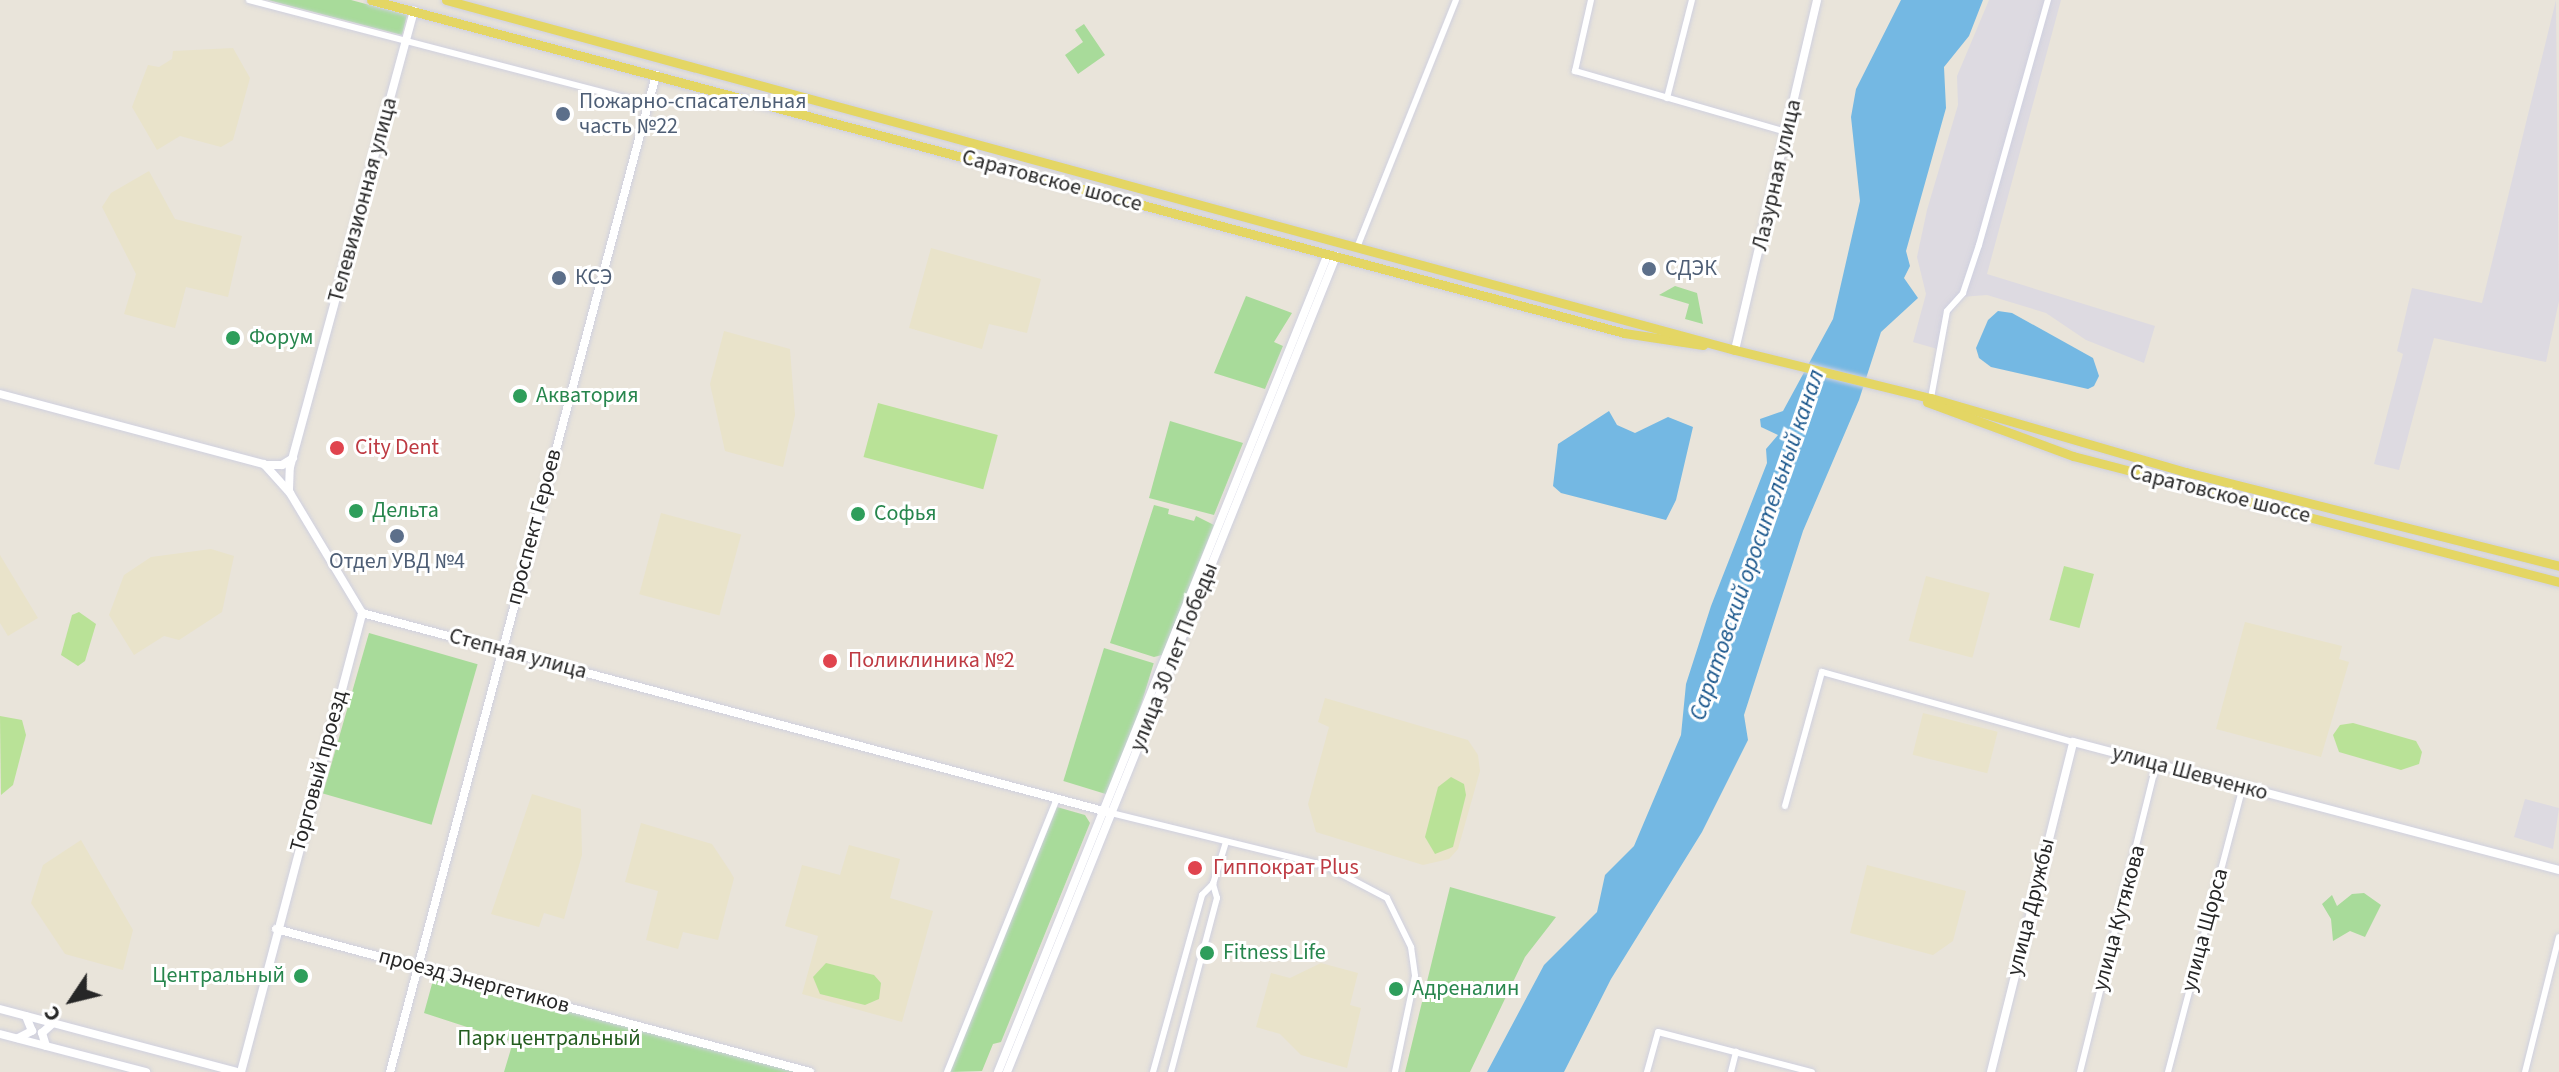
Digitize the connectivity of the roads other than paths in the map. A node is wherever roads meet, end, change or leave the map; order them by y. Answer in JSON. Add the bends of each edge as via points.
{"nodes":[{"id":1,"x":249,"y":0,"type":"edge"},
{"id":2,"x":371,"y":0,"type":"edge"},
{"id":3,"x":416,"y":0,"type":"edge"},
{"id":4,"x":446,"y":0,"type":"edge"},
{"id":5,"x":1456,"y":0,"type":"edge"},
{"id":6,"x":1591,"y":0,"type":"edge"},
{"id":7,"x":1692,"y":0,"type":"edge"},
{"id":8,"x":1817,"y":0,"type":"edge"},
{"id":9,"x":2048,"y":0,"type":"edge"},
{"id":10,"x":414,"y":11,"type":"junction"},
{"id":11,"x":578,"y":35,"type":"junction"},
{"id":12,"x":405,"y":41,"type":"junction"},
{"id":13,"x":574,"y":54,"type":"junction"},
{"id":14,"x":656,"y":75,"type":"junction"},
{"id":15,"x":734,"y":77,"type":"junction"},
{"id":16,"x":729,"y":95,"type":"junction"},
{"id":17,"x":1667,"y":98,"type":"junction"},
{"id":18,"x":648,"y":104,"type":"junction"},
{"id":19,"x":1786,"y":132,"type":"junction"},
{"id":20,"x":1102,"y":177,"type":"junction"},
{"id":21,"x":1098,"y":193,"type":"junction"},
{"id":22,"x":1337,"y":240,"type":"junction"},
{"id":23,"x":1358,"y":245,"type":"junction"},
{"id":24,"x":1332,"y":255,"type":"junction"},
{"id":25,"x":1679,"y":338,"type":"junction"},
{"id":26,"x":1735,"y":350,"type":"junction"},
{"id":27,"x":1886,"y":388,"type":"junction"},
{"id":28,"x":0,"y":394,"type":"edge"},
{"id":29,"x":1931,"y":398,"type":"junction"},
{"id":30,"x":2036,"y":429,"type":"junction"},
{"id":31,"x":2027,"y":440,"type":"junction"},
{"id":32,"x":294,"y":457,"type":"junction"},
{"id":33,"x":264,"y":464,"type":"junction"},
{"id":34,"x":290,"y":493,"type":"junction"},
{"id":35,"x":2559,"y":566,"type":"edge"},
{"id":36,"x":2559,"y":582,"type":"edge"},
{"id":37,"x":362,"y":613,"type":"junction"},
{"id":38,"x":501,"y":650,"type":"junction"},
{"id":39,"x":2073,"y":742,"type":"junction"},
{"id":40,"x":2156,"y":764,"type":"junction"},
{"id":41,"x":2243,"y":787,"type":"junction"},
{"id":42,"x":1057,"y":799,"type":"junction"},
{"id":43,"x":1785,"y":806,"type":"dead end"},
{"id":44,"x":1107,"y":812,"type":"junction"},
{"id":45,"x":1226,"y":842,"type":"junction"},
{"id":46,"x":2559,"y":870,"type":"edge"},
{"id":47,"x":1213,"y":884,"type":"junction"},
{"id":48,"x":276,"y":929,"type":"junction"},
{"id":49,"x":2559,"y":937,"type":"edge"},
{"id":50,"x":418,"y":967,"type":"junction"},
{"id":51,"x":0,"y":1009,"type":"edge"},
{"id":52,"x":26,"y":1016,"type":"junction"},
{"id":53,"x":52,"y":1023,"type":"junction"},
{"id":54,"x":0,"y":1034,"type":"edge"},
{"id":55,"x":18,"y":1039,"type":"junction"},
{"id":56,"x":46,"y":1046,"type":"junction"},
{"id":57,"x":1736,"y":1052,"type":"junction"},
{"id":58,"x":146,"y":1072,"type":"edge"},
{"id":59,"x":238,"y":1072,"type":"edge"},
{"id":60,"x":390,"y":1072,"type":"edge"},
{"id":61,"x":810,"y":1072,"type":"edge"},
{"id":62,"x":947,"y":1072,"type":"edge"},
{"id":63,"x":998,"y":1072,"type":"edge"},
{"id":64,"x":1007,"y":1072,"type":"edge"},
{"id":65,"x":1153,"y":1072,"type":"edge"},
{"id":66,"x":1171,"y":1072,"type":"edge"},
{"id":67,"x":1395,"y":1072,"type":"edge"},
{"id":68,"x":1647,"y":1072,"type":"edge"},
{"id":69,"x":1731,"y":1072,"type":"edge"},
{"id":70,"x":1812,"y":1072,"type":"edge"},
{"id":71,"x":1991,"y":1072,"type":"edge"},
{"id":72,"x":2080,"y":1072,"type":"edge"},
{"id":73,"x":2168,"y":1072,"type":"edge"},
{"id":74,"x":2525,"y":1072,"type":"edge"}],
"edges":[{"from":1,"to":12,"type":"street"},
{"from":2,"to":10,"type":"main road","name":"Саратовское шоссе"},
{"from":3,"to":10,"type":"main road","name":"Телевизионная улица"},
{"from":4,"to":11,"type":"main road","name":"Саратовское шоссе"},
{"from":5,"to":23,"type":"street"},
{"from":6,"to":17,"type":"street","via":[[1575,71]]},
{"from":7,"to":17,"type":"street"},
{"from":8,"to":19,"type":"street","name":"Лазурная улица"},
{"from":9,"to":29,"type":"street","via":[[1977,250],[1963,293],[1947,311]]},
{"from":10,"to":12,"type":"street","name":"Телевизионная улица"},
{"from":10,"to":13,"type":"main road","name":"Саратовское шоссе"},
{"from":11,"to":13,"type":"main road"},
{"from":11,"to":15,"type":"main road","name":"Саратовское шоссе"},
{"from":12,"to":18,"type":"street"},
{"from":12,"to":32,"type":"street","name":"Телевизионная улица"},
{"from":13,"to":14,"type":"main road","name":"Саратовское шоссе"},
{"from":14,"to":16,"type":"main road","name":"Саратовское шоссе"},
{"from":14,"to":18,"type":"street","name":"проспект Героев"},
{"from":15,"to":16,"type":"main road"},
{"from":15,"to":20,"type":"main road","name":"Саратовское шоссе"},
{"from":16,"to":21,"type":"main road","name":"Саратовское шоссе"},
{"from":17,"to":19,"type":"street"},
{"from":18,"to":38,"type":"street","name":"проспект Героев"},
{"from":19,"to":26,"type":"street","name":"Лазурная улица"},
{"from":20,"to":21,"type":"main road"},
{"from":20,"to":22,"type":"main road","name":"Саратовское шоссе"},
{"from":21,"to":24,"type":"main road","name":"Саратовское шоссе"},
{"from":22,"to":23,"type":"main road","name":"Саратовское шоссе"},
{"from":22,"to":24,"type":"main road"},
{"from":23,"to":25,"type":"main road","name":"Саратовское шоссе"},
{"from":24,"to":25,"type":"main road","name":"Саратовское шоссе","via":[[1624,333]]},
{"from":24,"to":44,"type":"street"},
{"from":25,"to":26,"type":"main road","name":"Саратовское шоссе"},
{"from":26,"to":27,"type":"main road","name":"Саратовское шоссе"},
{"from":27,"to":29,"type":"main road","name":"Саратовское шоссе"},
{"from":27,"to":31,"type":"main road","name":"Саратовское шоссе"},
{"from":28,"to":33,"type":"street"},
{"from":29,"to":30,"type":"main road","name":"Саратовское шоссе"},
{"from":30,"to":31,"type":"main road","via":[[2027,430]]},
{"from":30,"to":35,"type":"main road","name":"Саратовское шоссе"},
{"from":31,"to":36,"type":"main road","name":"Саратовское шоссе"},
{"from":32,"to":33,"type":"street","via":[[282,465]]},
{"from":32,"to":34,"type":"street","name":"Телевизионная улица"},
{"from":33,"to":34,"type":"street"},
{"from":34,"to":37,"type":"street"},
{"from":37,"to":38,"type":"street","name":"Степная улица"},
{"from":37,"to":48,"type":"street","name":"Торговый проезд"},
{"from":38,"to":42,"type":"street","name":"Степная улица"},
{"from":38,"to":50,"type":"street","name":"проспект Героев"},
{"from":39,"to":40,"type":"street","name":"улица Шевченко"},
{"from":39,"to":43,"type":"street","name":"улица Шевченко","via":[[1822,672]]},
{"from":39,"to":71,"type":"street","name":"улица Дружбы"},
{"from":40,"to":41,"type":"street","name":"улица Шевченко"},
{"from":40,"to":72,"type":"street","name":"улица Кутякова"},
{"from":41,"to":46,"type":"street","name":"улица Шевченко"},
{"from":41,"to":73,"type":"street","name":"улица Щорса"},
{"from":42,"to":44,"type":"street","name":"Степная улица"},
{"from":42,"to":62,"type":"street"},
{"from":44,"to":45,"type":"street"},
{"from":44,"to":63,"type":"street"},
{"from":44,"to":64,"type":"street"},
{"from":45,"to":47,"type":"street"},
{"from":45,"to":67,"type":"street","via":[[1326,866],[1387,898],[1411,947],[1415,976]]},
{"from":47,"to":65,"type":"street","via":[[1202,895]]},
{"from":47,"to":66,"type":"street","via":[[1217,898]]},
{"from":48,"to":50,"type":"street","name":"проезд Энергетиков"},
{"from":48,"to":59,"type":"street","name":"Торговый проезд"},
{"from":49,"to":74,"type":"street"},
{"from":50,"to":60,"type":"street","name":"проспект Героев"},
{"from":50,"to":61,"type":"street","name":"проезд Энергетиков"},
{"from":51,"to":52,"type":"street"},
{"from":52,"to":53,"type":"street"},
{"from":52,"to":55,"type":"street","via":[[32,1031]]},
{"from":53,"to":56,"type":"street","via":[[42,1033]]},
{"from":53,"to":59,"type":"street"},
{"from":54,"to":55,"type":"street"},
{"from":55,"to":56,"type":"street"},
{"from":56,"to":58,"type":"street"},
{"from":57,"to":68,"type":"street","via":[[1658,1032]]},
{"from":57,"to":69,"type":"street"},
{"from":57,"to":70,"type":"street"}]}
